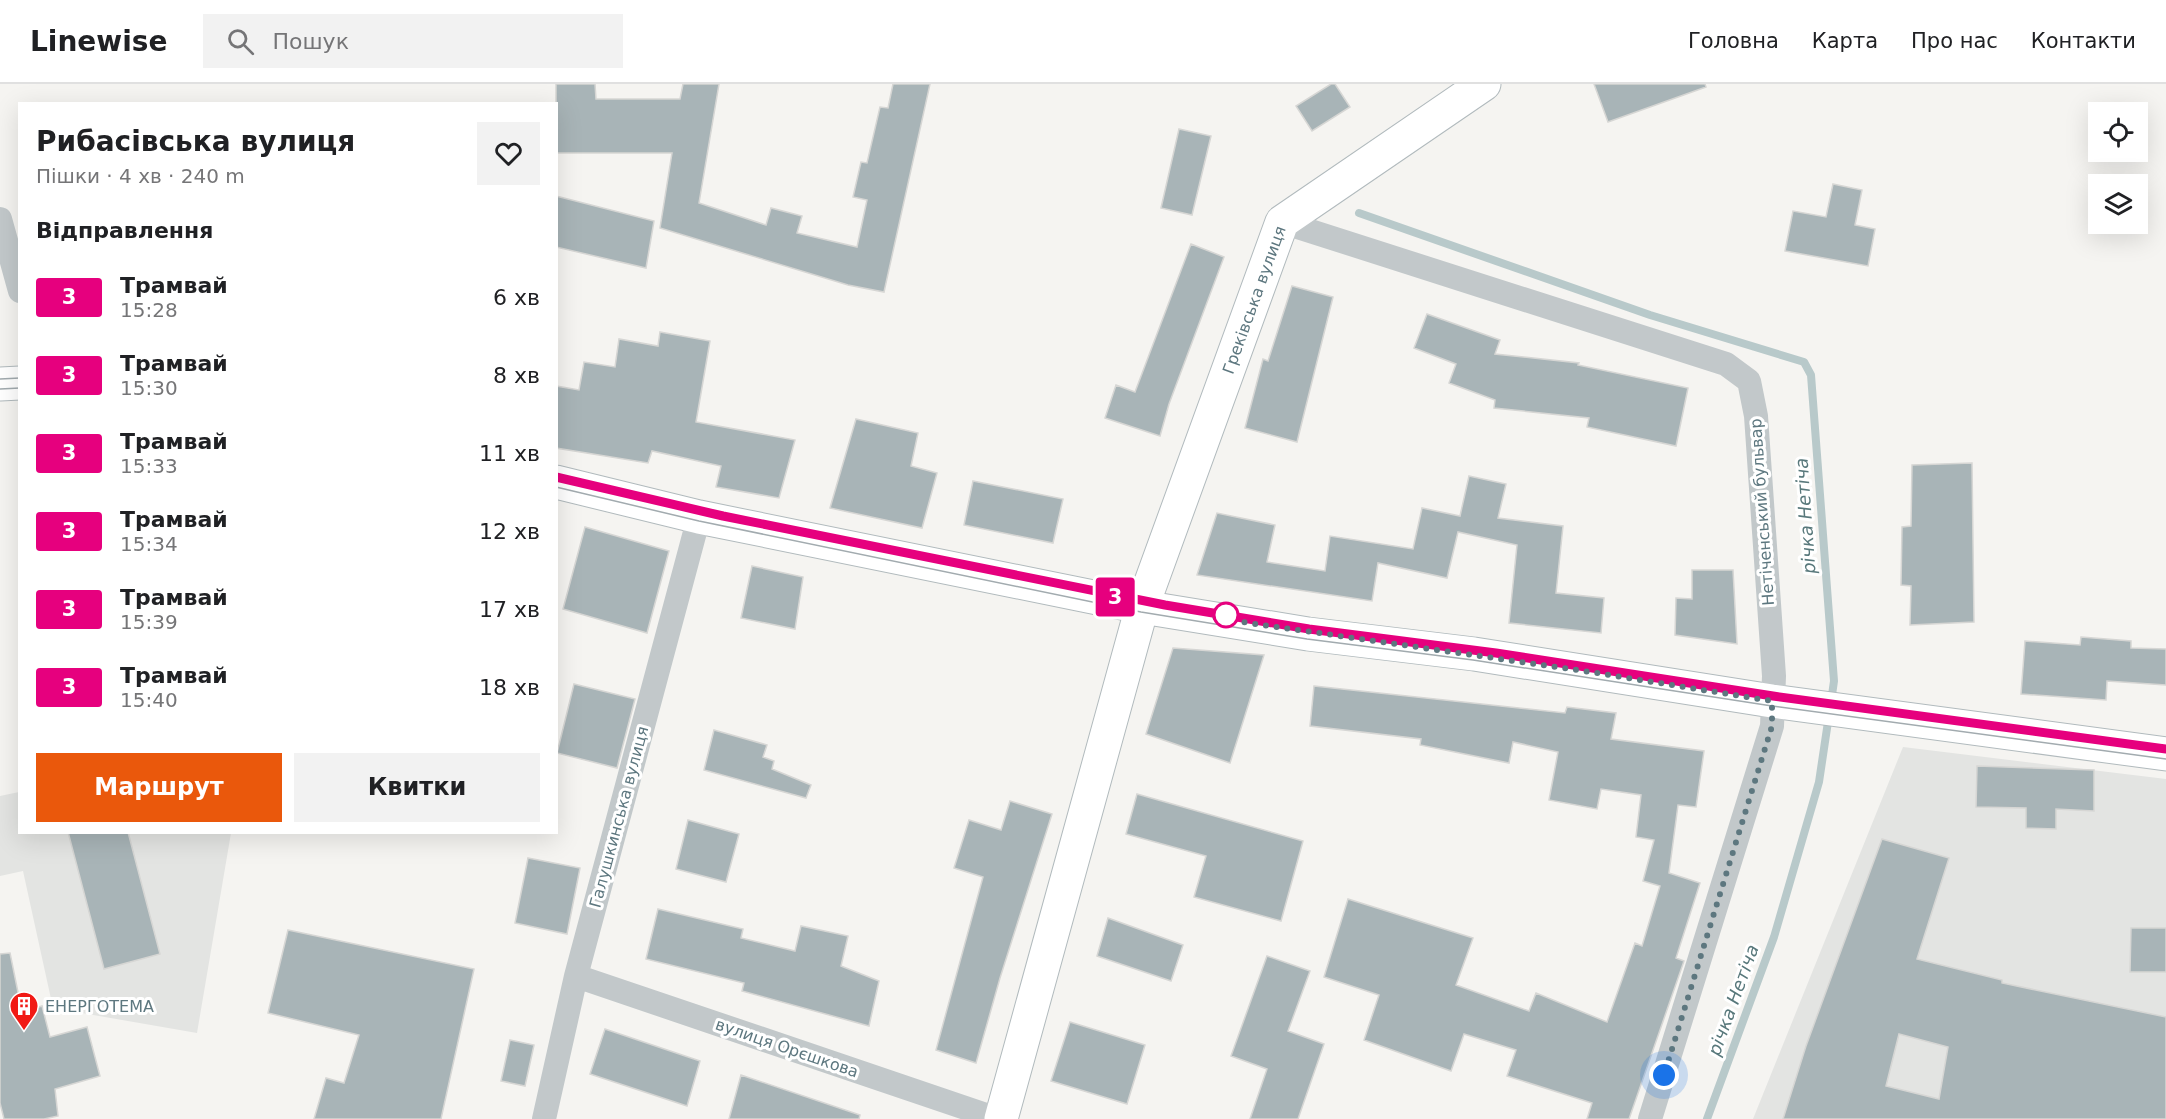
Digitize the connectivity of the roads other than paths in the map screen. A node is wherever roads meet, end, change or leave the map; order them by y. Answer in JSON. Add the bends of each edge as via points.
{"nodes":[{"id":1,"x":1484,"y":84,"type":"edge"},
{"id":2,"x":0,"y":219,"type":"edge"},
{"id":3,"x":1282,"y":222,"type":"junction"},
{"id":4,"x":18,"y":284,"type":"edge"},
{"id":5,"x":18,"y":383,"type":"edge"},
{"id":6,"x":0,"y":384,"type":"edge"},
{"id":7,"x":558,"y":482,"type":"edge"},
{"id":8,"x":699,"y":517,"type":"junction"},
{"id":9,"x":1139,"y":620,"type":"junction"},
{"id":10,"x":1772,"y":701,"type":"junction"},
{"id":11,"x":2166,"y":754,"type":"edge"},
{"id":12,"x":576,"y":976,"type":"junction"},
{"id":13,"x":544,"y":1119,"type":"edge"},
{"id":14,"x":999,"y":1119,"type":"edge"},
{"id":15,"x":1650,"y":1119,"type":"edge"}],
"edges":[{"from":1,"to":3,"type":"main road","name":"Греківська вулиця"},
{"from":2,"to":4,"type":"street"},
{"from":3,"to":9,"type":"main road","name":"Греківська вулиця"},
{"from":3,"to":10,"type":"street","name":"Нетіченський бульвар","via":[[1726,364],[1749,381],[1756,416],[1774,676]]},
{"from":5,"to":6,"type":"main road"},
{"from":7,"to":8,"type":"main road"},
{"from":8,"to":9,"type":"main road"},
{"from":8,"to":12,"type":"street","name":"Галушкинська вулиця"},
{"from":9,"to":10,"type":"main road","via":[[1308,634],[1474,654]]},
{"from":9,"to":14,"type":"main road","name":"Греківська вулиця"},
{"from":10,"to":11,"type":"main road"},
{"from":10,"to":15,"type":"street","name":"Нетіченський бульвар","via":[[1772,726]]},
{"from":12,"to":13,"type":"street","name":"Галушкинська вулиця"},
{"from":12,"to":14,"type":"street","name":"вулиця Орєшкова"}]}
